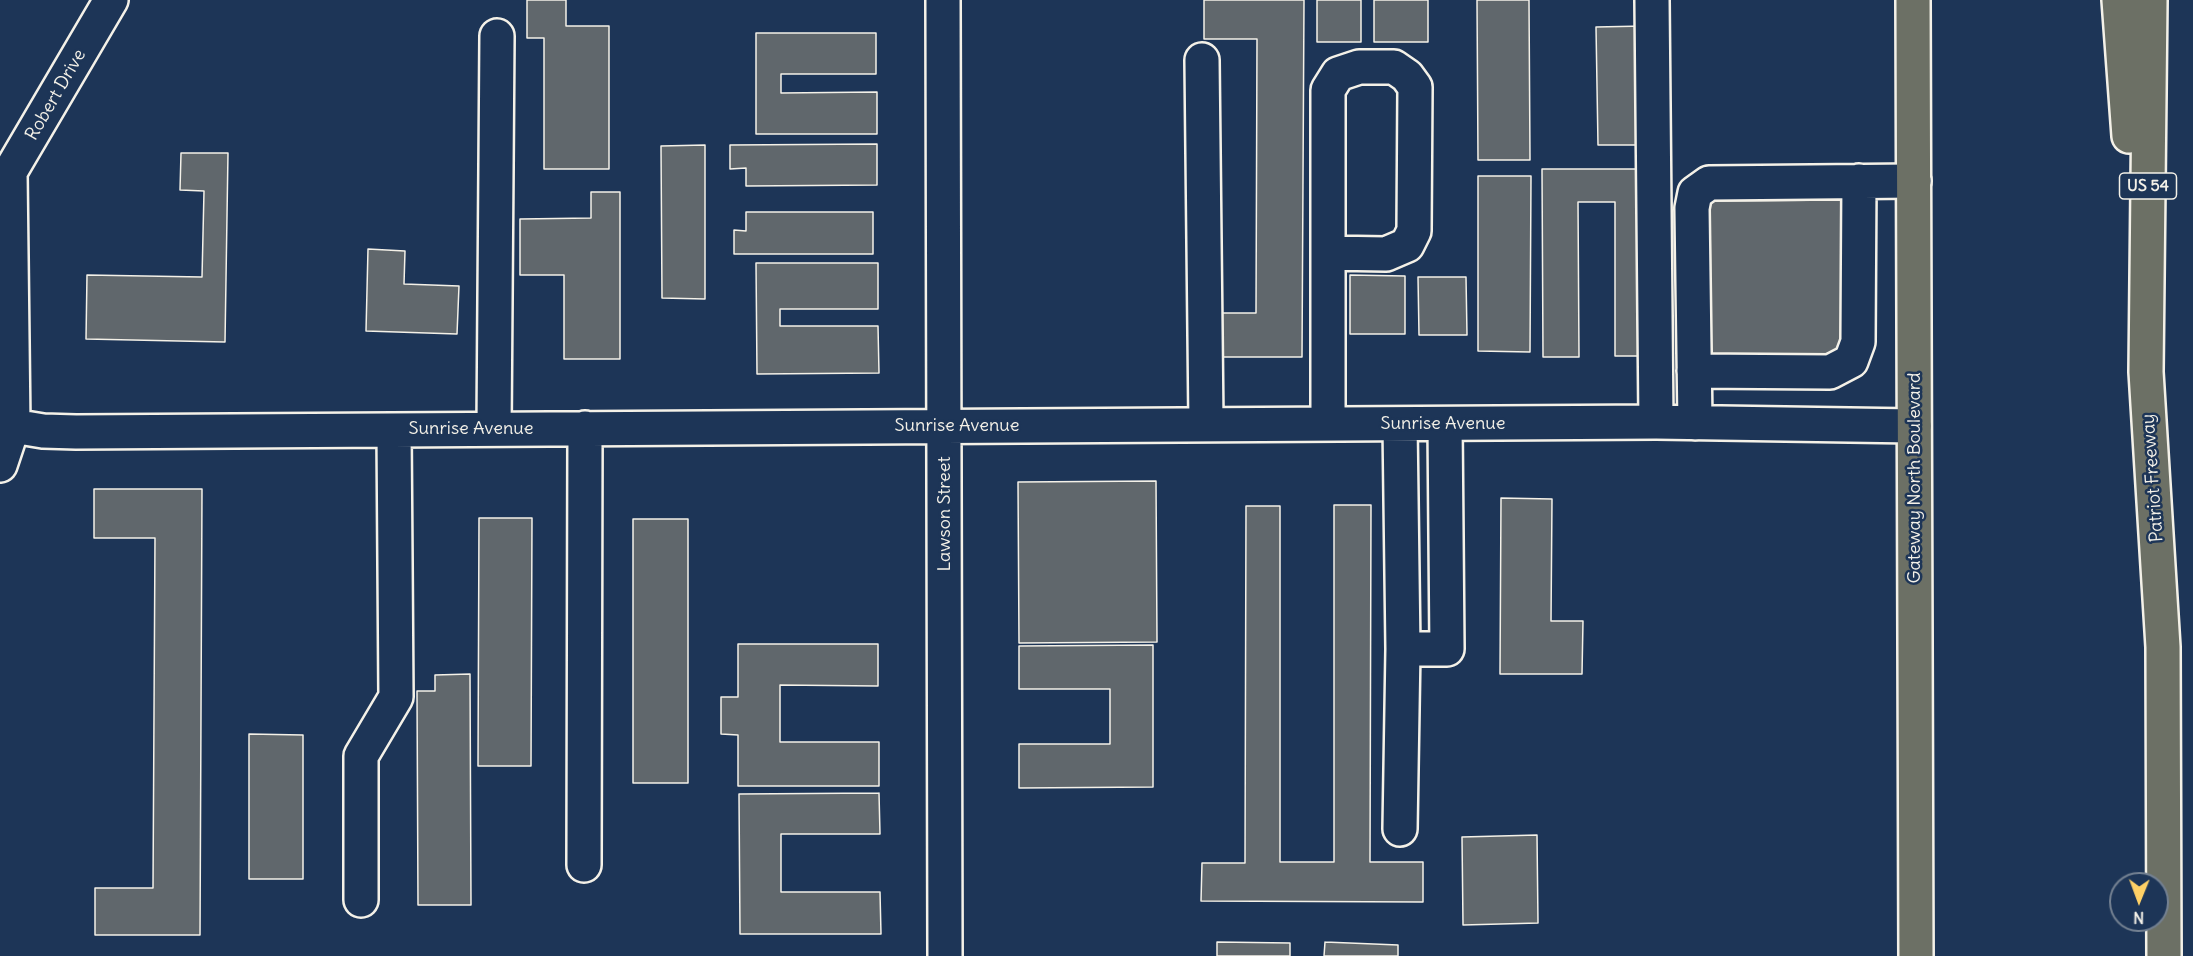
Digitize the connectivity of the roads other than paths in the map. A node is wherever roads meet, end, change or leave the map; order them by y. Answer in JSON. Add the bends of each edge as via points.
{"nodes":[{"id":1,"x":111,"y":0,"type":"edge"},
{"id":2,"x":943,"y":0,"type":"edge"},
{"id":3,"x":1652,"y":0,"type":"edge"},
{"id":4,"x":1913,"y":0,"type":"edge"},
{"id":5,"x":2120,"y":0,"type":"edge"},
{"id":6,"x":2150,"y":0,"type":"edge"},
{"id":7,"x":497,"y":36,"type":"dead end"},
{"id":8,"x":1202,"y":60,"type":"dead end"},
{"id":9,"x":5,"y":181,"type":"edge"},
{"id":10,"x":1859,"y":181,"type":"junction"},
{"id":11,"x":1914,"y":181,"type":"junction"},
{"id":12,"x":1328,"y":253,"type":"junction"},
{"id":13,"x":1694,"y":371,"type":"junction"},
{"id":14,"x":2146,"y":372,"type":"junction"},
{"id":15,"x":1656,"y":422,"type":"junction"},
{"id":16,"x":1695,"y":423,"type":"junction"},
{"id":17,"x":6,"y":424,"type":"edge"},
{"id":18,"x":1206,"y":424,"type":"junction"},
{"id":19,"x":1328,"y":424,"type":"junction"},
{"id":20,"x":1400,"y":424,"type":"junction"},
{"id":21,"x":1445,"y":424,"type":"junction"},
{"id":22,"x":944,"y":426,"type":"junction"},
{"id":23,"x":1914,"y":426,"type":"junction"},
{"id":24,"x":585,"y":428,"type":"junction"},
{"id":25,"x":494,"y":429,"type":"junction"},
{"id":26,"x":394,"y":430,"type":"junction"},
{"id":27,"x":0,"y":465,"type":"edge"},
{"id":28,"x":1403,"y":649,"type":"junction"},
{"id":29,"x":1400,"y":829,"type":"dead end"},
{"id":30,"x":584,"y":865,"type":"dead end"},
{"id":31,"x":361,"y":900,"type":"dead end"},
{"id":32,"x":945,"y":956,"type":"edge"},
{"id":33,"x":1916,"y":956,"type":"edge"},
{"id":34,"x":2164,"y":956,"type":"edge"}],
"edges":[{"from":1,"to":9,"type":"street","name":"Robert Drive"},
{"from":2,"to":22,"type":"street","name":"Lawson Street"},
{"from":3,"to":15,"type":"street"},
{"from":4,"to":11,"type":"main road","name":"Gateway North Boulevard"},
{"from":5,"to":14,"type":"main road"},
{"from":6,"to":14,"type":"main road","name":"Patriot Freeway","number":"US 54"},
{"from":7,"to":25,"type":"street"},
{"from":8,"to":18,"type":"street"},
{"from":9,"to":17,"type":"street"},
{"from":10,"to":11,"type":"street"},
{"from":10,"to":13,"type":"street","via":[[1858,342],[1851,361],[1830,372]]},
{"from":10,"to":13,"type":"street","via":[[1709,183],[1695,193]]},
{"from":11,"to":23,"type":"main road","name":"Gateway North Boulevard"},
{"from":12,"to":12,"type":"street","via":[[1328,90],[1338,74],[1359,67],[1394,67],[1415,87],[1414,231],[1407,245],[1386,254]]},
{"from":12,"to":19,"type":"street"},
{"from":13,"to":16,"type":"street"},
{"from":14,"to":34,"type":"main road","name":"Patriot Freeway","number":"US 54","via":[[2163,647]]},
{"from":15,"to":16,"type":"street","name":"Sunrise Avenue"},
{"from":15,"to":21,"type":"street","name":"Sunrise Avenue"},
{"from":16,"to":23,"type":"street","name":"Sunrise Avenue"},
{"from":17,"to":26,"type":"street","name":"Sunrise Avenue","via":[[76,432]]},
{"from":17,"to":27,"type":"street"},
{"from":18,"to":19,"type":"street","name":"Sunrise Avenue"},
{"from":18,"to":22,"type":"street","name":"Sunrise Avenue"},
{"from":19,"to":20,"type":"street","name":"Sunrise Avenue"},
{"from":20,"to":21,"type":"street","name":"Sunrise Avenue"},
{"from":20,"to":28,"type":"street"},
{"from":21,"to":28,"type":"street","via":[[1447,650]]},
{"from":22,"to":24,"type":"street","name":"Sunrise Avenue"},
{"from":22,"to":32,"type":"street","name":"Lawson Street"},
{"from":23,"to":33,"type":"main road","name":"Gateway North Boulevard"},
{"from":24,"to":25,"type":"street","name":"Sunrise Avenue"},
{"from":24,"to":30,"type":"street"},
{"from":25,"to":26,"type":"street","name":"Sunrise Avenue"},
{"from":26,"to":31,"type":"street","via":[[396,697],[361,756]]},
{"from":28,"to":29,"type":"street"}]}
